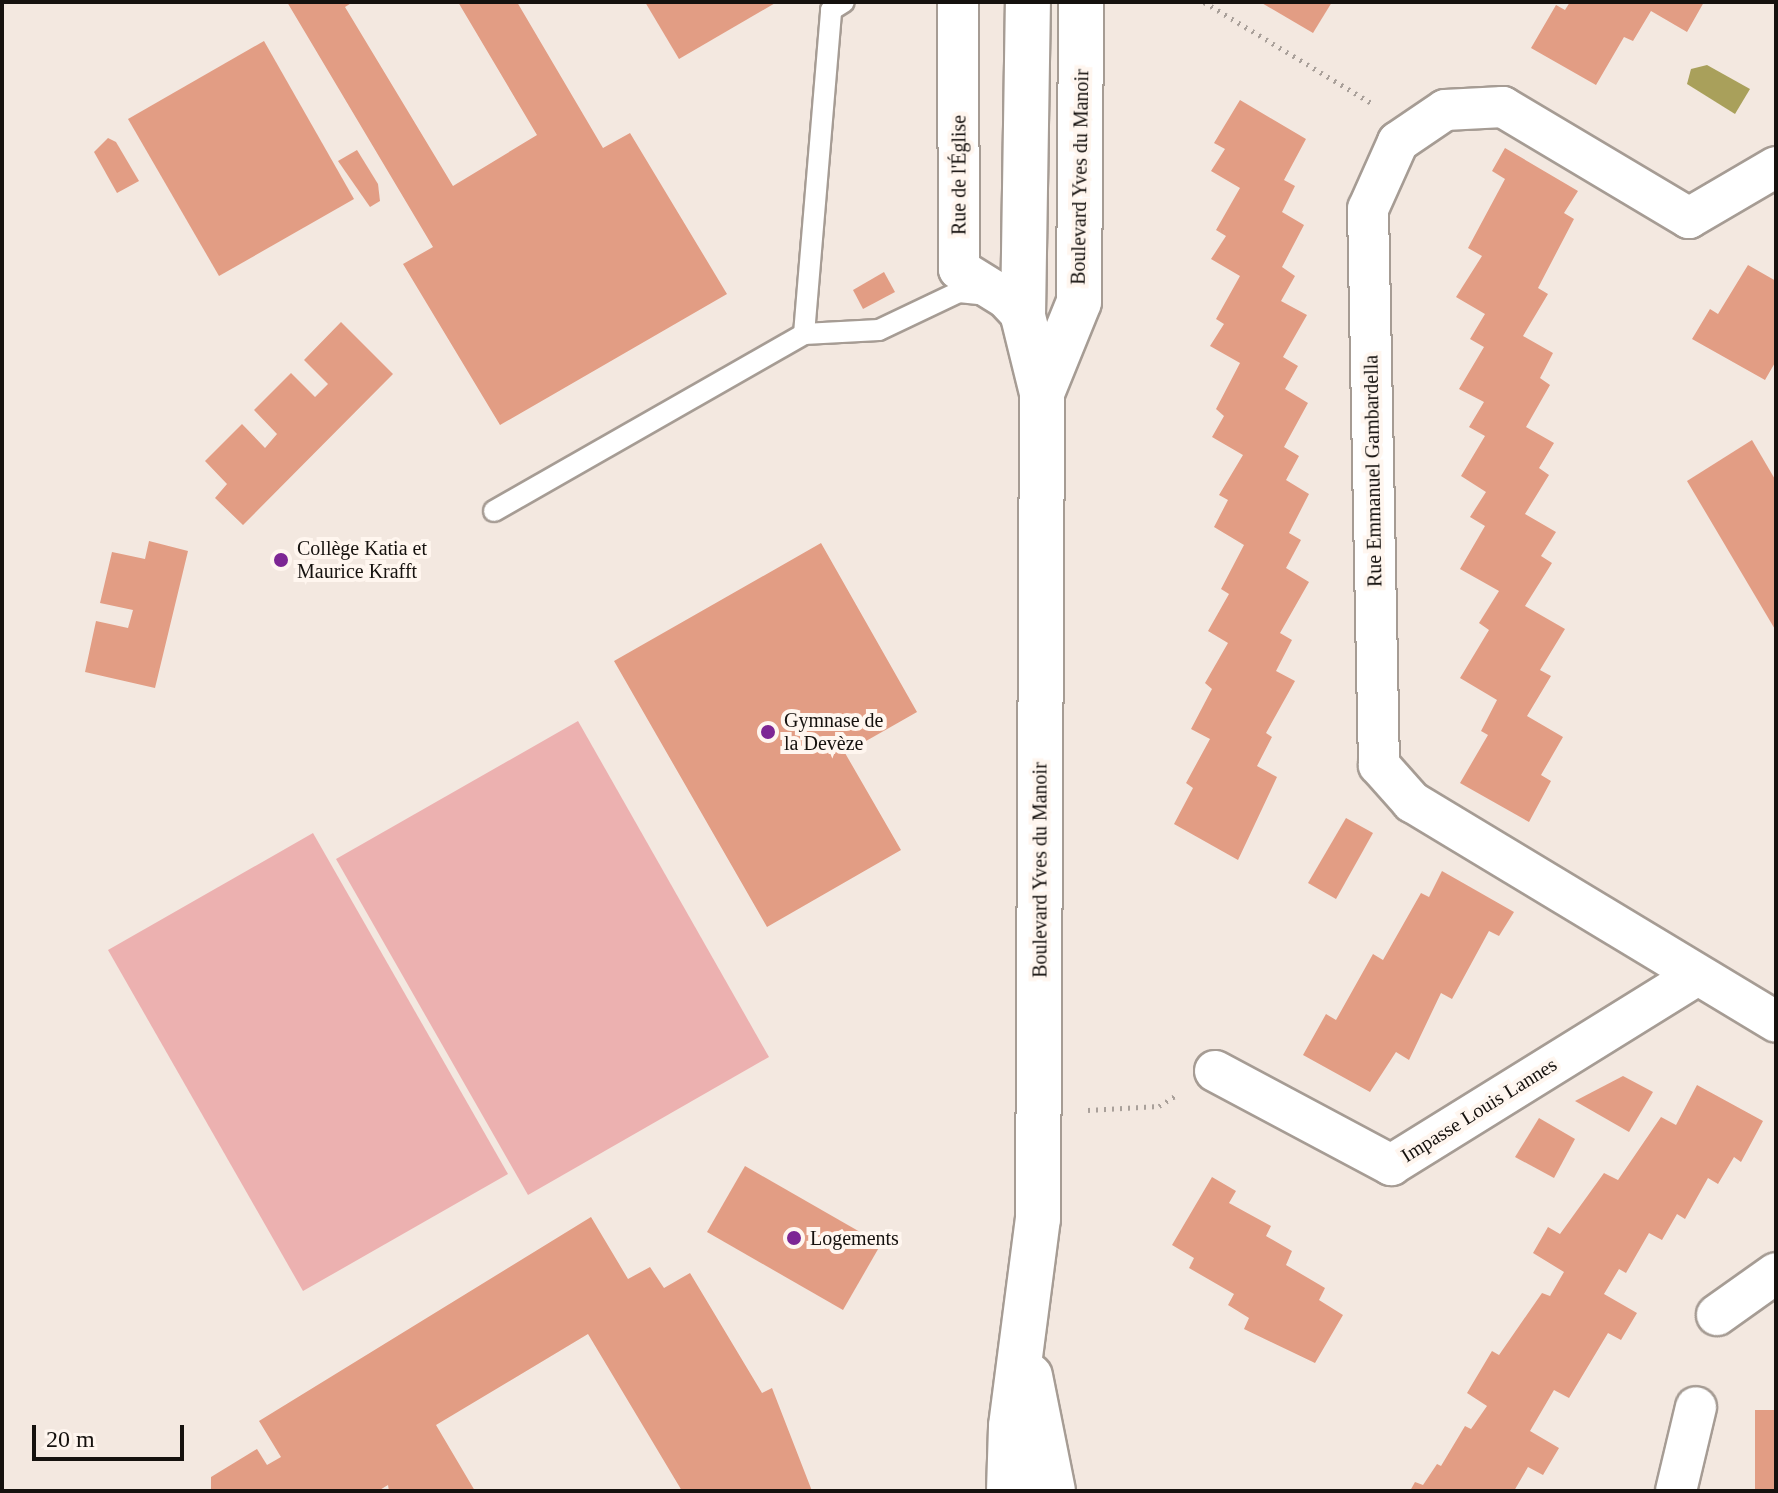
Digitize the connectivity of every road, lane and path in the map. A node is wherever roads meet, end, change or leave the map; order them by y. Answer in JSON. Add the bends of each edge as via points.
{"nodes":[{"id":1,"x":844,"y":2,"type":"edge"},
{"id":2,"x":958,"y":2,"type":"edge"},
{"id":3,"x":1028,"y":2,"type":"edge"},
{"id":4,"x":1081,"y":2,"type":"edge"},
{"id":5,"x":1204,"y":2,"type":"edge"},
{"id":6,"x":1398,"y":142,"type":"junction"},
{"id":7,"x":1776,"y":167,"type":"edge"},
{"id":8,"x":1014,"y":307,"type":"junction"},
{"id":9,"x":804,"y":334,"type":"junction"},
{"id":10,"x":1042,"y":393,"type":"junction"},
{"id":11,"x":494,"y":511,"type":"dead end"},
{"id":12,"x":1696,"y":976,"type":"junction"},
{"id":13,"x":1776,"y":1022,"type":"edge"},
{"id":14,"x":1215,"y":1071,"type":"joint"},
{"id":15,"x":1039,"y":1112,"type":"junction"},
{"id":16,"x":1776,"y":1273,"type":"edge"},
{"id":17,"x":1717,"y":1315,"type":"dead end"},
{"id":18,"x":1024,"y":1346,"type":"junction"},
{"id":19,"x":1696,"y":1407,"type":"dead end"},
{"id":20,"x":1009,"y":1491,"type":"edge"},
{"id":21,"x":1053,"y":1491,"type":"edge"},
{"id":22,"x":1676,"y":1491,"type":"edge"}],
"edges":[{"from":1,"to":9,"type":"lane","via":[[831,10]]},
{"from":2,"to":8,"type":"street","name":"Rue de l'Église","via":[[959,269]]},
{"from":3,"to":8,"type":"street","name":"Boulevard Yves du Manoir"},
{"from":4,"to":10,"type":"street","name":"Boulevard Yves du Manoir","via":[[1079,302]]},
{"from":5,"to":6,"type":"path","via":[[1372,103]]},
{"from":6,"to":7,"type":"street","via":[[1445,110],[1503,107],[1689,218]]},
{"from":6,"to":12,"type":"street","name":"Rue Emmanuel Gambardella","via":[[1368,209],[1379,765],[1412,802]]},
{"from":8,"to":9,"type":"lane","via":[[959,292],[879,330]]},
{"from":8,"to":10,"type":"street","name":"Boulevard Yves du Manoir"},
{"from":9,"to":11,"type":"lane"},
{"from":10,"to":15,"type":"street","name":"Boulevard Yves du Manoir"},
{"from":12,"to":13,"type":"street","name":"Rue Emmanuel Gambardella"},
{"from":12,"to":14,"type":"street","name":"Impasse Louis Lannes","via":[[1391,1165]]},
{"from":14,"to":15,"type":"path","via":[[1159,1106]]},
{"from":15,"to":18,"type":"street","name":"Boulevard Yves du Manoir","via":[[1038,1219]]},
{"from":16,"to":17,"type":"street"},
{"from":18,"to":20,"type":"street","name":"Boulevard Yves du Manoir","via":[[1011,1426]]},
{"from":18,"to":21,"type":"street","name":"Boulevard Yves du Manoir"},
{"from":19,"to":22,"type":"street"}]}
